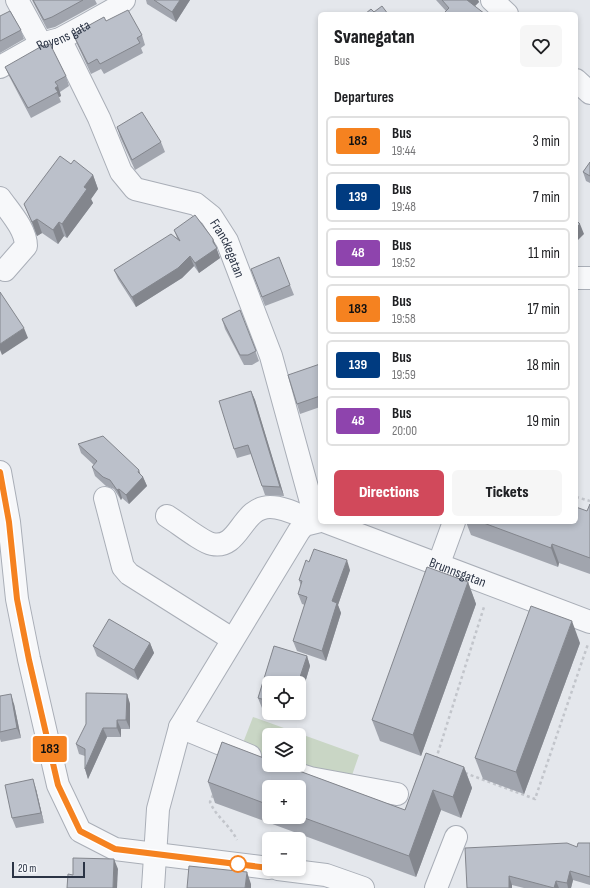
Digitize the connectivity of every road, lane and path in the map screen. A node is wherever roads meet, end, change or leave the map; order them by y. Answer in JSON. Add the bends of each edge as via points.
{"nodes":[{"id":1,"x":17,"y":0,"type":"edge"},
{"id":2,"x":124,"y":0,"type":"edge"},
{"id":3,"x":492,"y":0,"type":"edge"},
{"id":4,"x":505,"y":12,"type":"edge"},
{"id":5,"x":50,"y":42,"type":"junction"},
{"id":6,"x":0,"y":67,"type":"edge"},
{"id":7,"x":578,"y":82,"type":"edge"},
{"id":8,"x":590,"y":93,"type":"edge"},
{"id":9,"x":0,"y":198,"type":"edge"},
{"id":10,"x":5,"y":270,"type":"dead end"},
{"id":11,"x":578,"y":278,"type":"edge"},
{"id":12,"x":590,"y":278,"type":"edge"},
{"id":13,"x":0,"y":472,"type":"edge"},
{"id":14,"x":104,"y":498,"type":"dead end"},
{"id":15,"x":578,"y":498,"type":"edge"},
{"id":16,"x":590,"y":501,"type":"edge"},
{"id":17,"x":167,"y":516,"type":"dead end"},
{"id":18,"x":318,"y":517,"type":"edge"},
{"id":19,"x":318,"y":520,"type":"edge"},
{"id":20,"x":318,"y":522,"type":"edge"},
{"id":21,"x":328,"y":524,"type":"edge"},
{"id":22,"x":453,"y":524,"type":"edge"},
{"id":23,"x":438,"y":566,"type":"junction"},
{"id":24,"x":484,"y":608,"type":"dead end"},
{"id":25,"x":590,"y":622,"type":"edge"},
{"id":26,"x":232,"y":639,"type":"junction"},
{"id":27,"x":587,"y":647,"type":"dead end"},
{"id":28,"x":180,"y":727,"type":"junction"},
{"id":29,"x":262,"y":762,"type":"edge"},
{"id":30,"x":435,"y":762,"type":"edge"},
{"id":31,"x":291,"y":772,"type":"edge"},
{"id":32,"x":464,"y":772,"type":"edge"},
{"id":33,"x":215,"y":790,"type":"edge"},
{"id":34,"x":397,"y":794,"type":"dead end"},
{"id":35,"x":456,"y":837,"type":"dead end"},
{"id":36,"x":155,"y":854,"type":"junction"},
{"id":37,"x":238,"y":864,"type":"junction"},
{"id":38,"x":262,"y":867,"type":"edge"},
{"id":39,"x":306,"y":872,"type":"edge"},
{"id":40,"x":153,"y":888,"type":"edge"},
{"id":41,"x":363,"y":888,"type":"edge"},
{"id":42,"x":436,"y":888,"type":"edge"}],
"edges":[{"from":1,"to":5,"type":"street","name":"Franckegatan"},
{"from":2,"to":5,"type":"street","name":"Royens gata","via":[[116,8]]},
{"from":3,"to":4,"type":"street"},
{"from":5,"to":6,"type":"street","name":"Royens gata"},
{"from":5,"to":18,"type":"street","name":"Franckegatan","via":[[99,118],[121,172],[135,189],[196,204],[211,216],[227,241],[271,356],[311,502]]},
{"from":7,"to":8,"type":"street"},
{"from":9,"to":10,"type":"street","via":[[26,241],[26,246]]},
{"from":11,"to":12,"type":"street"},
{"from":13,"to":36,"type":"street","via":[[9,522],[17,599],[58,785],[80,831],[115,849]]},
{"from":14,"to":26,"type":"street","via":[[123,567],[129,574]]},
{"from":15,"to":16,"type":"path"},
{"from":17,"to":19,"type":"street","name":"Brunnsgatan","via":[[210,544],[229,542],[250,514],[258,509],[282,509]]},
{"from":20,"to":26,"type":"street","via":[[304,525],[299,531]]},
{"from":21,"to":23,"type":"street","name":"Brunnsgatan"},
{"from":22,"to":23,"type":"street"},
{"from":23,"to":25,"type":"street","name":"Brunnsgatan"},
{"from":24,"to":30,"type":"path"},
{"from":26,"to":28,"type":"street"},
{"from":27,"to":32,"type":"path","via":[[535,799]]},
{"from":28,"to":29,"type":"street"},
{"from":28,"to":36,"type":"street","via":[[158,809]]},
{"from":31,"to":34,"type":"street","via":[[310,778]]},
{"from":33,"to":37,"type":"path","via":[[210,802],[214,811],[232,829],[239,848]]},
{"from":35,"to":42,"type":"street"},
{"from":36,"to":37,"type":"street"},
{"from":36,"to":40,"type":"street"},
{"from":37,"to":38,"type":"street"},
{"from":39,"to":41,"type":"street","via":[[326,875]]}]}
